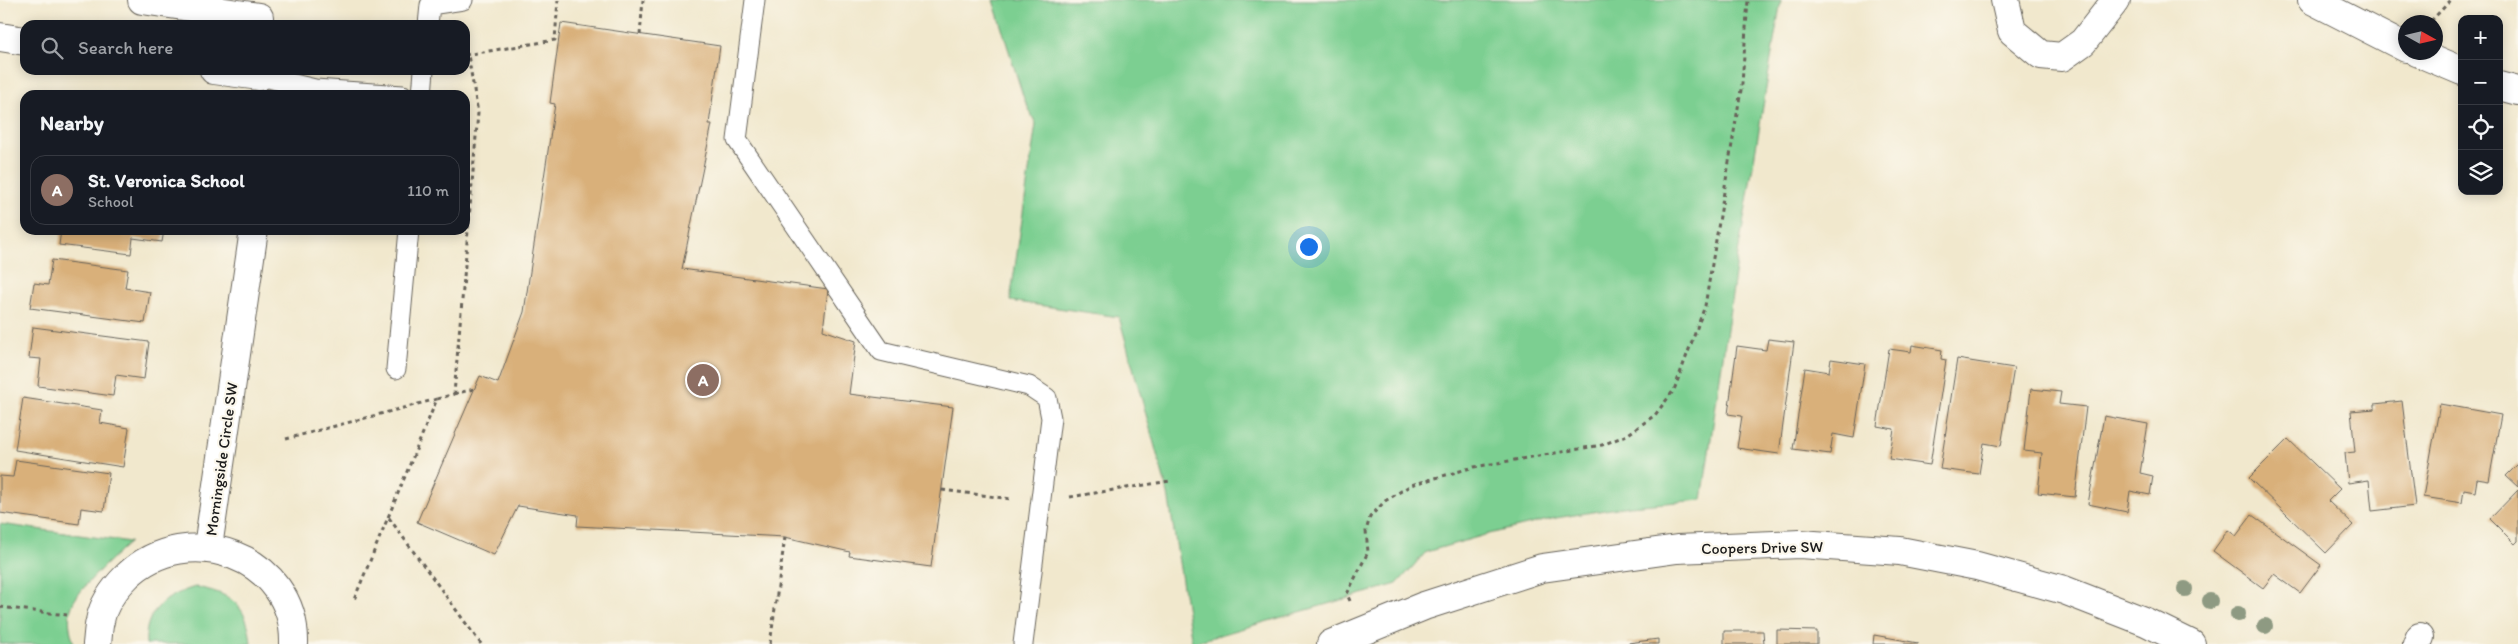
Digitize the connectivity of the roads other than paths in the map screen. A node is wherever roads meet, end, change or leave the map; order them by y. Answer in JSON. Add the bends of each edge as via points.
{"nodes":[{"id":1,"x":142,"y":0,"type":"edge"},
{"id":2,"x":463,"y":0,"type":"edge"},
{"id":3,"x":755,"y":0,"type":"edge"},
{"id":4,"x":2005,"y":0,"type":"edge"},
{"id":5,"x":2116,"y":0,"type":"edge"},
{"id":6,"x":2312,"y":0,"type":"edge"},
{"id":7,"x":259,"y":14,"type":"edge"},
{"id":8,"x":428,"y":20,"type":"edge"},
{"id":9,"x":0,"y":37,"type":"edge"},
{"id":10,"x":20,"y":40,"type":"edge"},
{"id":11,"x":2398,"y":44,"type":"edge"},
{"id":12,"x":2438,"y":60,"type":"edge"},
{"id":13,"x":2458,"y":68,"type":"edge"},
{"id":14,"x":237,"y":75,"type":"edge"},
{"id":15,"x":424,"y":75,"type":"edge"},
{"id":16,"x":260,"y":80,"type":"edge"},
{"id":17,"x":2503,"y":87,"type":"edge"},
{"id":18,"x":330,"y":90,"type":"edge"},
{"id":19,"x":422,"y":90,"type":"edge"},
{"id":20,"x":2518,"y":91,"type":"edge"},
{"id":21,"x":253,"y":235,"type":"edge"},
{"id":22,"x":409,"y":235,"type":"edge"},
{"id":23,"x":396,"y":369,"type":"dead end"},
{"id":24,"x":208,"y":548,"type":"junction"},
{"id":25,"x":98,"y":632,"type":"edge"},
{"id":26,"x":294,"y":644,"type":"edge"},
{"id":27,"x":1023,"y":644,"type":"edge"},
{"id":28,"x":1331,"y":644,"type":"edge"},
{"id":29,"x":2192,"y":644,"type":"edge"}],
"edges":[{"from":1,"to":7,"type":"street"},
{"from":2,"to":8,"type":"lane","via":[[430,5]]},
{"from":3,"to":27,"type":"lane","via":[[737,140],[881,351],[1029,386],[1047,398],[1051,418]]},
{"from":4,"to":5,"type":"street","via":[[2012,31],[2041,55],[2062,57],[2083,42]]},
{"from":6,"to":11,"type":"street"},
{"from":9,"to":10,"type":"street"},
{"from":12,"to":13,"type":"street"},
{"from":14,"to":16,"type":"street"},
{"from":15,"to":19,"type":"lane"},
{"from":16,"to":18,"type":"lane"},
{"from":17,"to":20,"type":"street"},
{"from":21,"to":24,"type":"street","name":"Morningside Circle SW"},
{"from":22,"to":23,"type":"lane"},
{"from":24,"to":25,"type":"street","via":[[173,549],[140,563],[115,588]]},
{"from":24,"to":26,"type":"street","name":"Morningside Circle SW","via":[[234,554],[275,586],[288,609]]},
{"from":28,"to":29,"type":"street","name":"Coopers Drive SW","via":[[1424,606],[1542,568],[1677,549],[1800,544],[1900,551],[1977,566],[2064,590]]}]}
